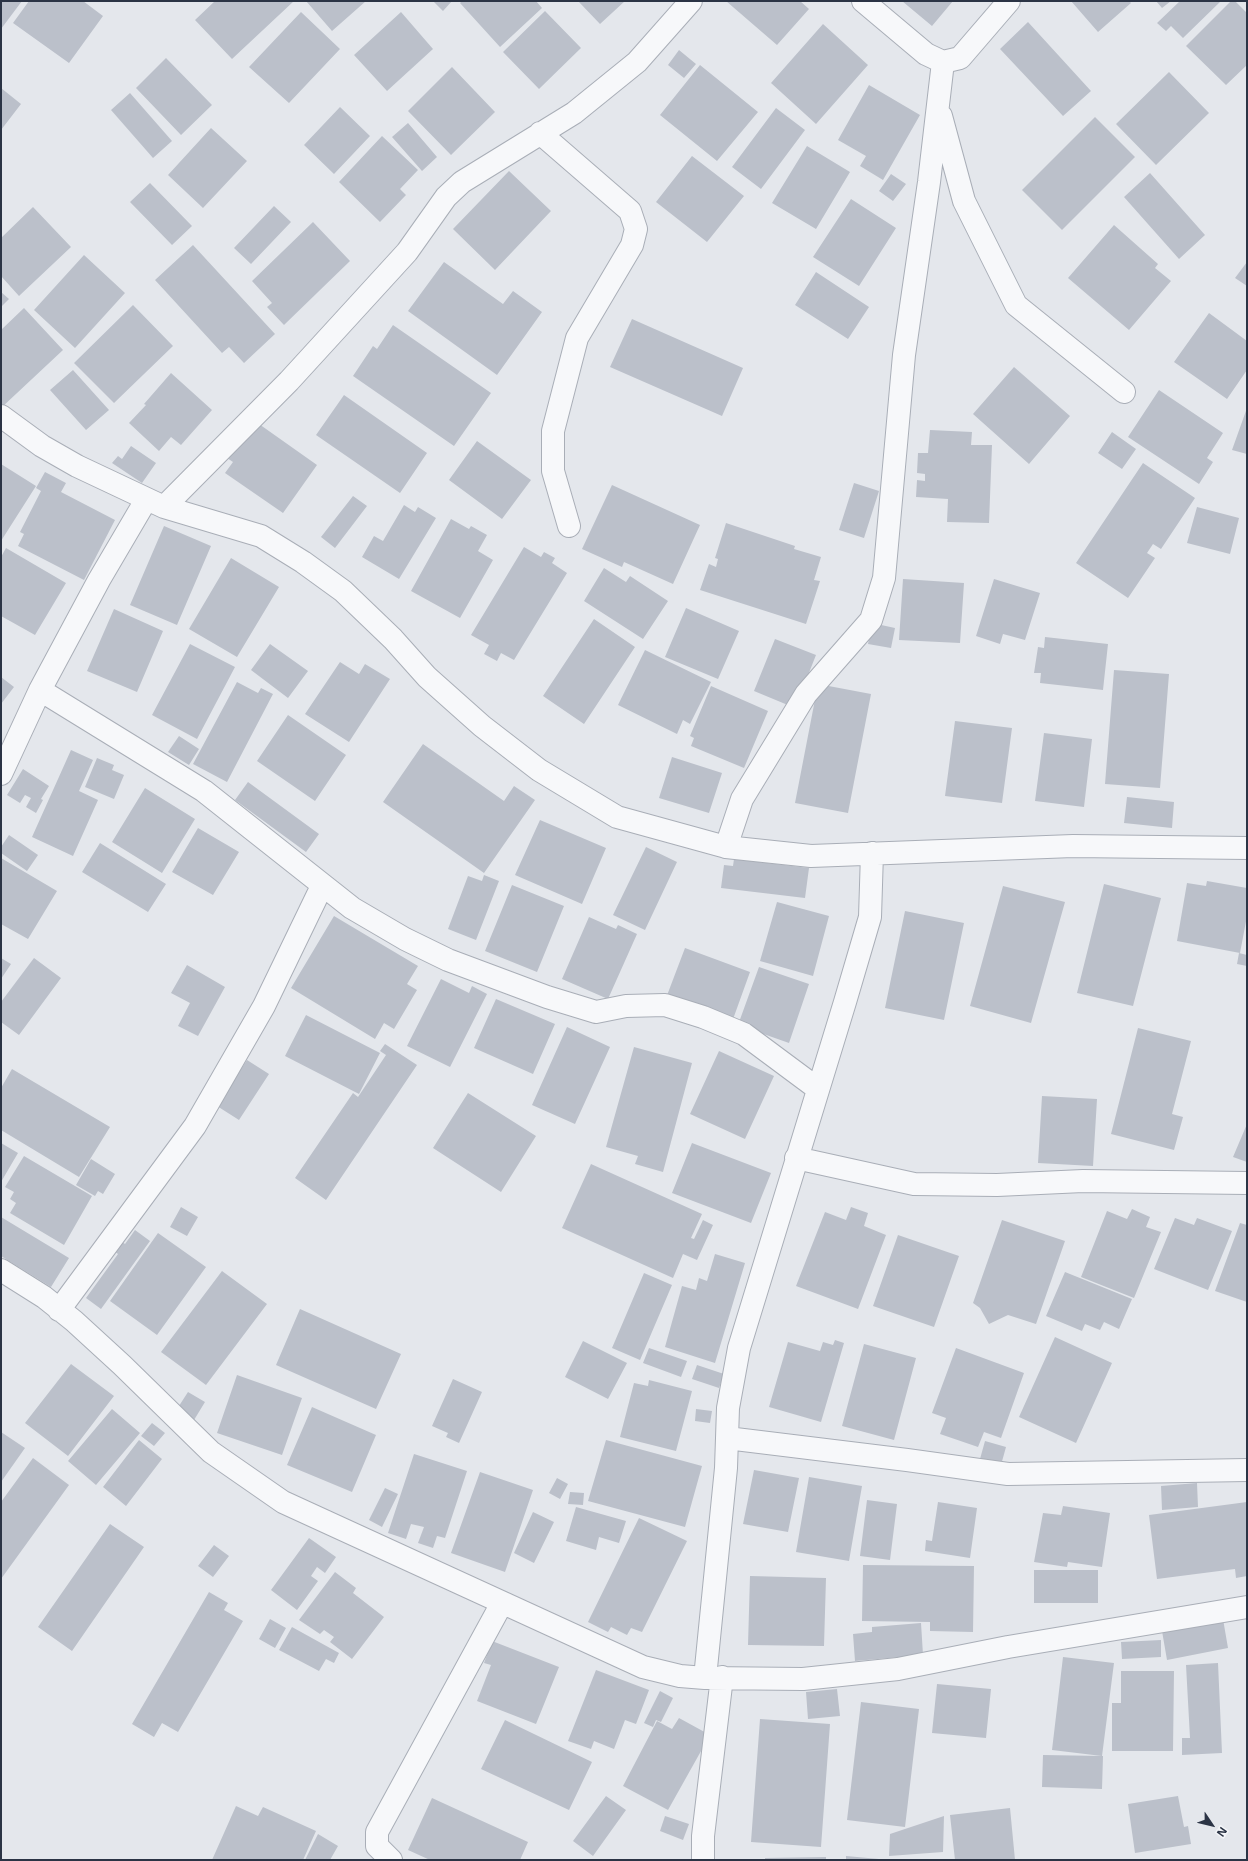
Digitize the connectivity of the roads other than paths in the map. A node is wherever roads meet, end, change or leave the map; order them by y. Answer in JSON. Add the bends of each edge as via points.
{"nodes":[{"id":1,"x":692,"y":1,"type":"edge"},
{"id":2,"x":863,"y":1,"type":"edge"},
{"id":3,"x":1009,"y":1,"type":"edge"},
{"id":4,"x":943,"y":62,"type":"junction"},
{"id":5,"x":938,"y":105,"type":"junction"},
{"id":6,"x":540,"y":133,"type":"junction"},
{"id":7,"x":1124,"y":392,"type":"dead end"},
{"id":8,"x":1,"y":416,"type":"edge"},
{"id":9,"x":155,"y":503,"type":"junction"},
{"id":10,"x":569,"y":526,"type":"dead end"},
{"id":11,"x":40,"y":690,"type":"junction"},
{"id":12,"x":1,"y":774,"type":"edge"},
{"id":13,"x":726,"y":847,"type":"junction"},
{"id":14,"x":1247,"y":848,"type":"edge"},
{"id":15,"x":872,"y":853,"type":"junction"},
{"id":16,"x":322,"y":886,"type":"junction"},
{"id":17,"x":818,"y":1089,"type":"junction"},
{"id":18,"x":796,"y":1158,"type":"junction"},
{"id":19,"x":1247,"y":1183,"type":"edge"},
{"id":20,"x":1,"y":1270,"type":"edge"},
{"id":21,"x":60,"y":1310,"type":"junction"},
{"id":22,"x":727,"y":1438,"type":"junction"},
{"id":23,"x":1247,"y":1470,"type":"edge"},
{"id":24,"x":502,"y":1603,"type":"junction"},
{"id":25,"x":1247,"y":1607,"type":"edge"},
{"id":26,"x":714,"y":1678,"type":"junction"},
{"id":27,"x":391,"y":1860,"type":"edge"},
{"id":28,"x":703,"y":1860,"type":"edge"}],
"edges":[{"from":1,"to":6,"type":"street","via":[[637,62],[574,113]]},
{"from":2,"to":4,"type":"street","via":[[926,54]]},
{"from":3,"to":4,"type":"street","via":[[960,58]]},
{"from":4,"to":5,"type":"street"},
{"from":5,"to":7,"type":"street","via":[[964,200],[1016,305]]},
{"from":5,"to":13,"type":"street","via":[[904,355],[884,578],[871,620],[806,694],[742,799]]},
{"from":6,"to":9,"type":"street","via":[[462,182],[446,197],[407,252],[289,381]]},
{"from":6,"to":10,"type":"street","via":[[630,211],[636,229],[632,245],[577,338],[554,431],[553,471]]},
{"from":8,"to":9,"type":"street","via":[[42,446],[77,466]]},
{"from":9,"to":11,"type":"street","via":[[98,580]]},
{"from":9,"to":13,"type":"street","via":[[261,536],[303,562],[343,592],[393,639],[427,677],[482,726],[539,770],[618,817]]},
{"from":11,"to":12,"type":"street"},
{"from":11,"to":16,"type":"street","via":[[204,791]]},
{"from":13,"to":15,"type":"street","via":[[811,856]]},
{"from":14,"to":15,"type":"street","via":[[1073,846]]},
{"from":15,"to":17,"type":"street","via":[[870,917]]},
{"from":16,"to":17,"type":"street","via":[[352,908],[405,939],[448,960],[547,997],[596,1012],[626,1006],[665,1005],[703,1017],[744,1034]]},
{"from":16,"to":21,"type":"street","via":[[264,1006],[195,1126]]},
{"from":17,"to":18,"type":"street"},
{"from":18,"to":19,"type":"street","via":[[914,1184],[997,1185],[1083,1181]]},
{"from":18,"to":22,"type":"street","via":[[739,1348],[728,1408]]},
{"from":20,"to":21,"type":"street"},
{"from":21,"to":24,"type":"street","via":[[211,1452],[283,1502]]},
{"from":22,"to":23,"type":"street","via":[[1008,1474]]},
{"from":22,"to":26,"type":"street"},
{"from":24,"to":26,"type":"street","via":[[643,1667],[680,1676]]},
{"from":24,"to":27,"type":"street","via":[[377,1832],[376,1846]]},
{"from":25,"to":26,"type":"street","via":[[1008,1647],[898,1669],[803,1679]]},
{"from":26,"to":28,"type":"street"}]}
